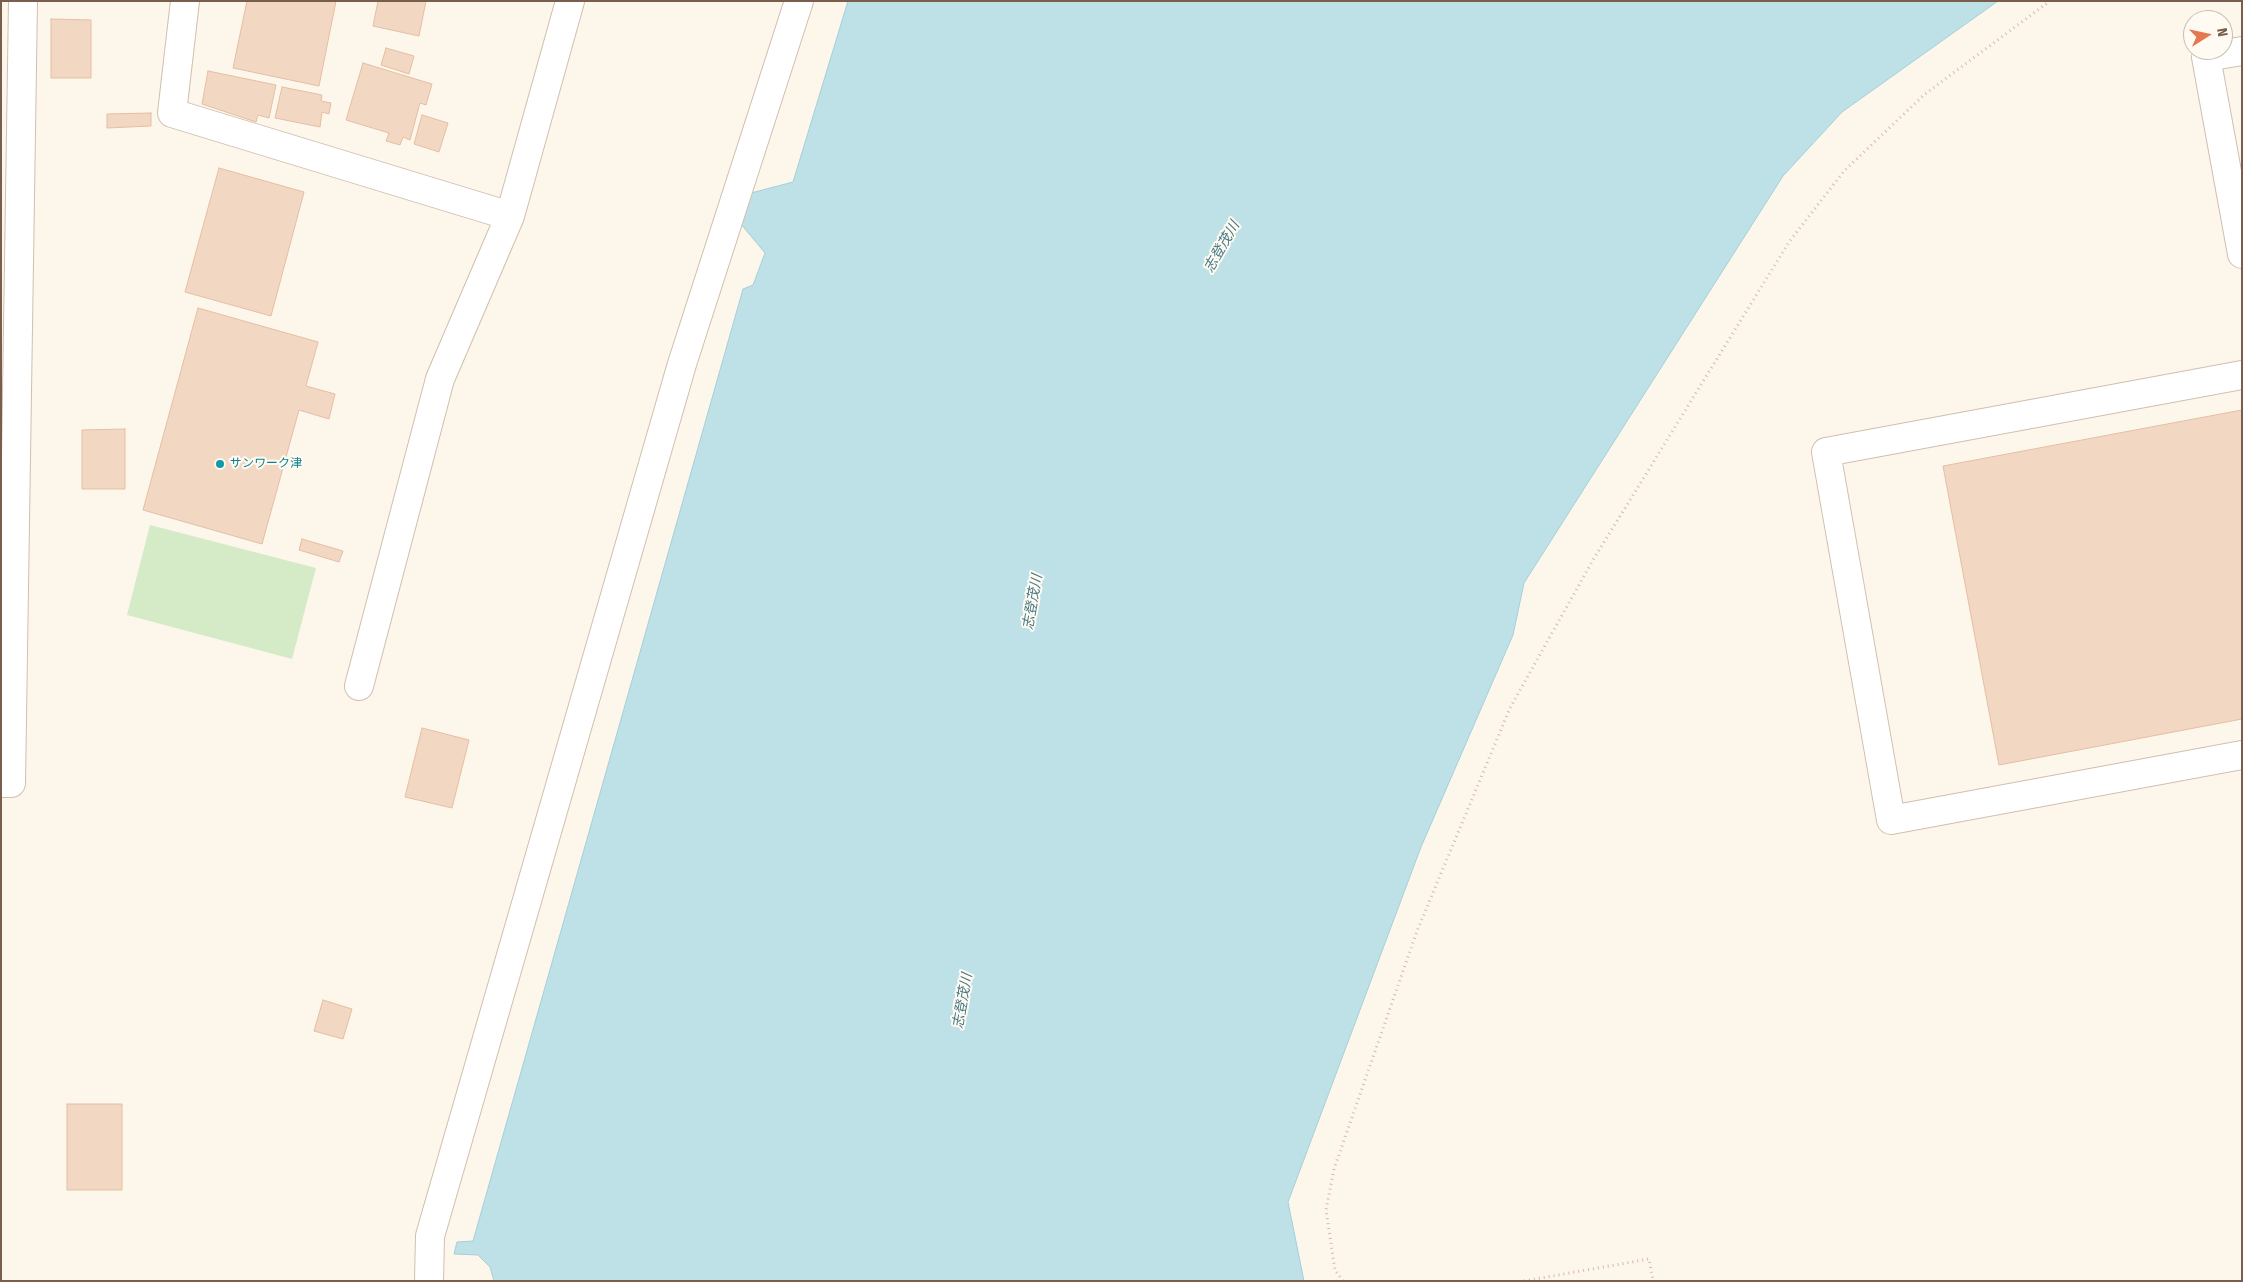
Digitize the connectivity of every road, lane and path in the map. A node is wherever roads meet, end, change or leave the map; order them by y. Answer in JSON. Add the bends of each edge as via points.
{"nodes":[{"id":1,"x":23,"y":1,"type":"edge"},
{"id":2,"x":185,"y":1,"type":"edge"},
{"id":3,"x":570,"y":1,"type":"edge"},
{"id":4,"x":799,"y":1,"type":"edge"},
{"id":5,"x":2050,"y":1,"type":"edge"},
{"id":6,"x":2242,"y":51,"type":"edge"},
{"id":7,"x":510,"y":216,"type":"junction"},
{"id":8,"x":2242,"y":254,"type":"edge"},
{"id":9,"x":2242,"y":375,"type":"edge"},
{"id":10,"x":9,"y":397,"type":"edge"},
{"id":11,"x":359,"y":686,"type":"dead end"},
{"id":12,"x":2242,"y":755,"type":"edge"},
{"id":13,"x":1,"y":783,"type":"edge"},
{"id":14,"x":429,"y":1281,"type":"edge"},
{"id":15,"x":1343,"y":1281,"type":"edge"},
{"id":16,"x":1524,"y":1281,"type":"edge"},
{"id":17,"x":1653,"y":1281,"type":"edge"}],
"edges":[{"from":1,"to":10,"type":"street"},
{"from":2,"to":7,"type":"street","via":[[172,113]]},
{"from":3,"to":7,"type":"street"},
{"from":4,"to":14,"type":"street","via":[[679,373],[430,1236]]},
{"from":5,"to":15,"type":"path","via":[[1925,94],[1844,171],[1795,234],[1593,560],[1510,708],[1417,931],[1334,1170],[1326,1210],[1335,1270]]},
{"from":6,"to":8,"type":"street","via":[[2206,57]]},
{"from":7,"to":11,"type":"street","via":[[440,378]]},
{"from":9,"to":12,"type":"street","via":[[1826,452],[1891,820]]},
{"from":10,"to":13,"type":"street","via":[[11,783]]},
{"from":16,"to":17,"type":"path","via":[[1649,1259]]}]}
